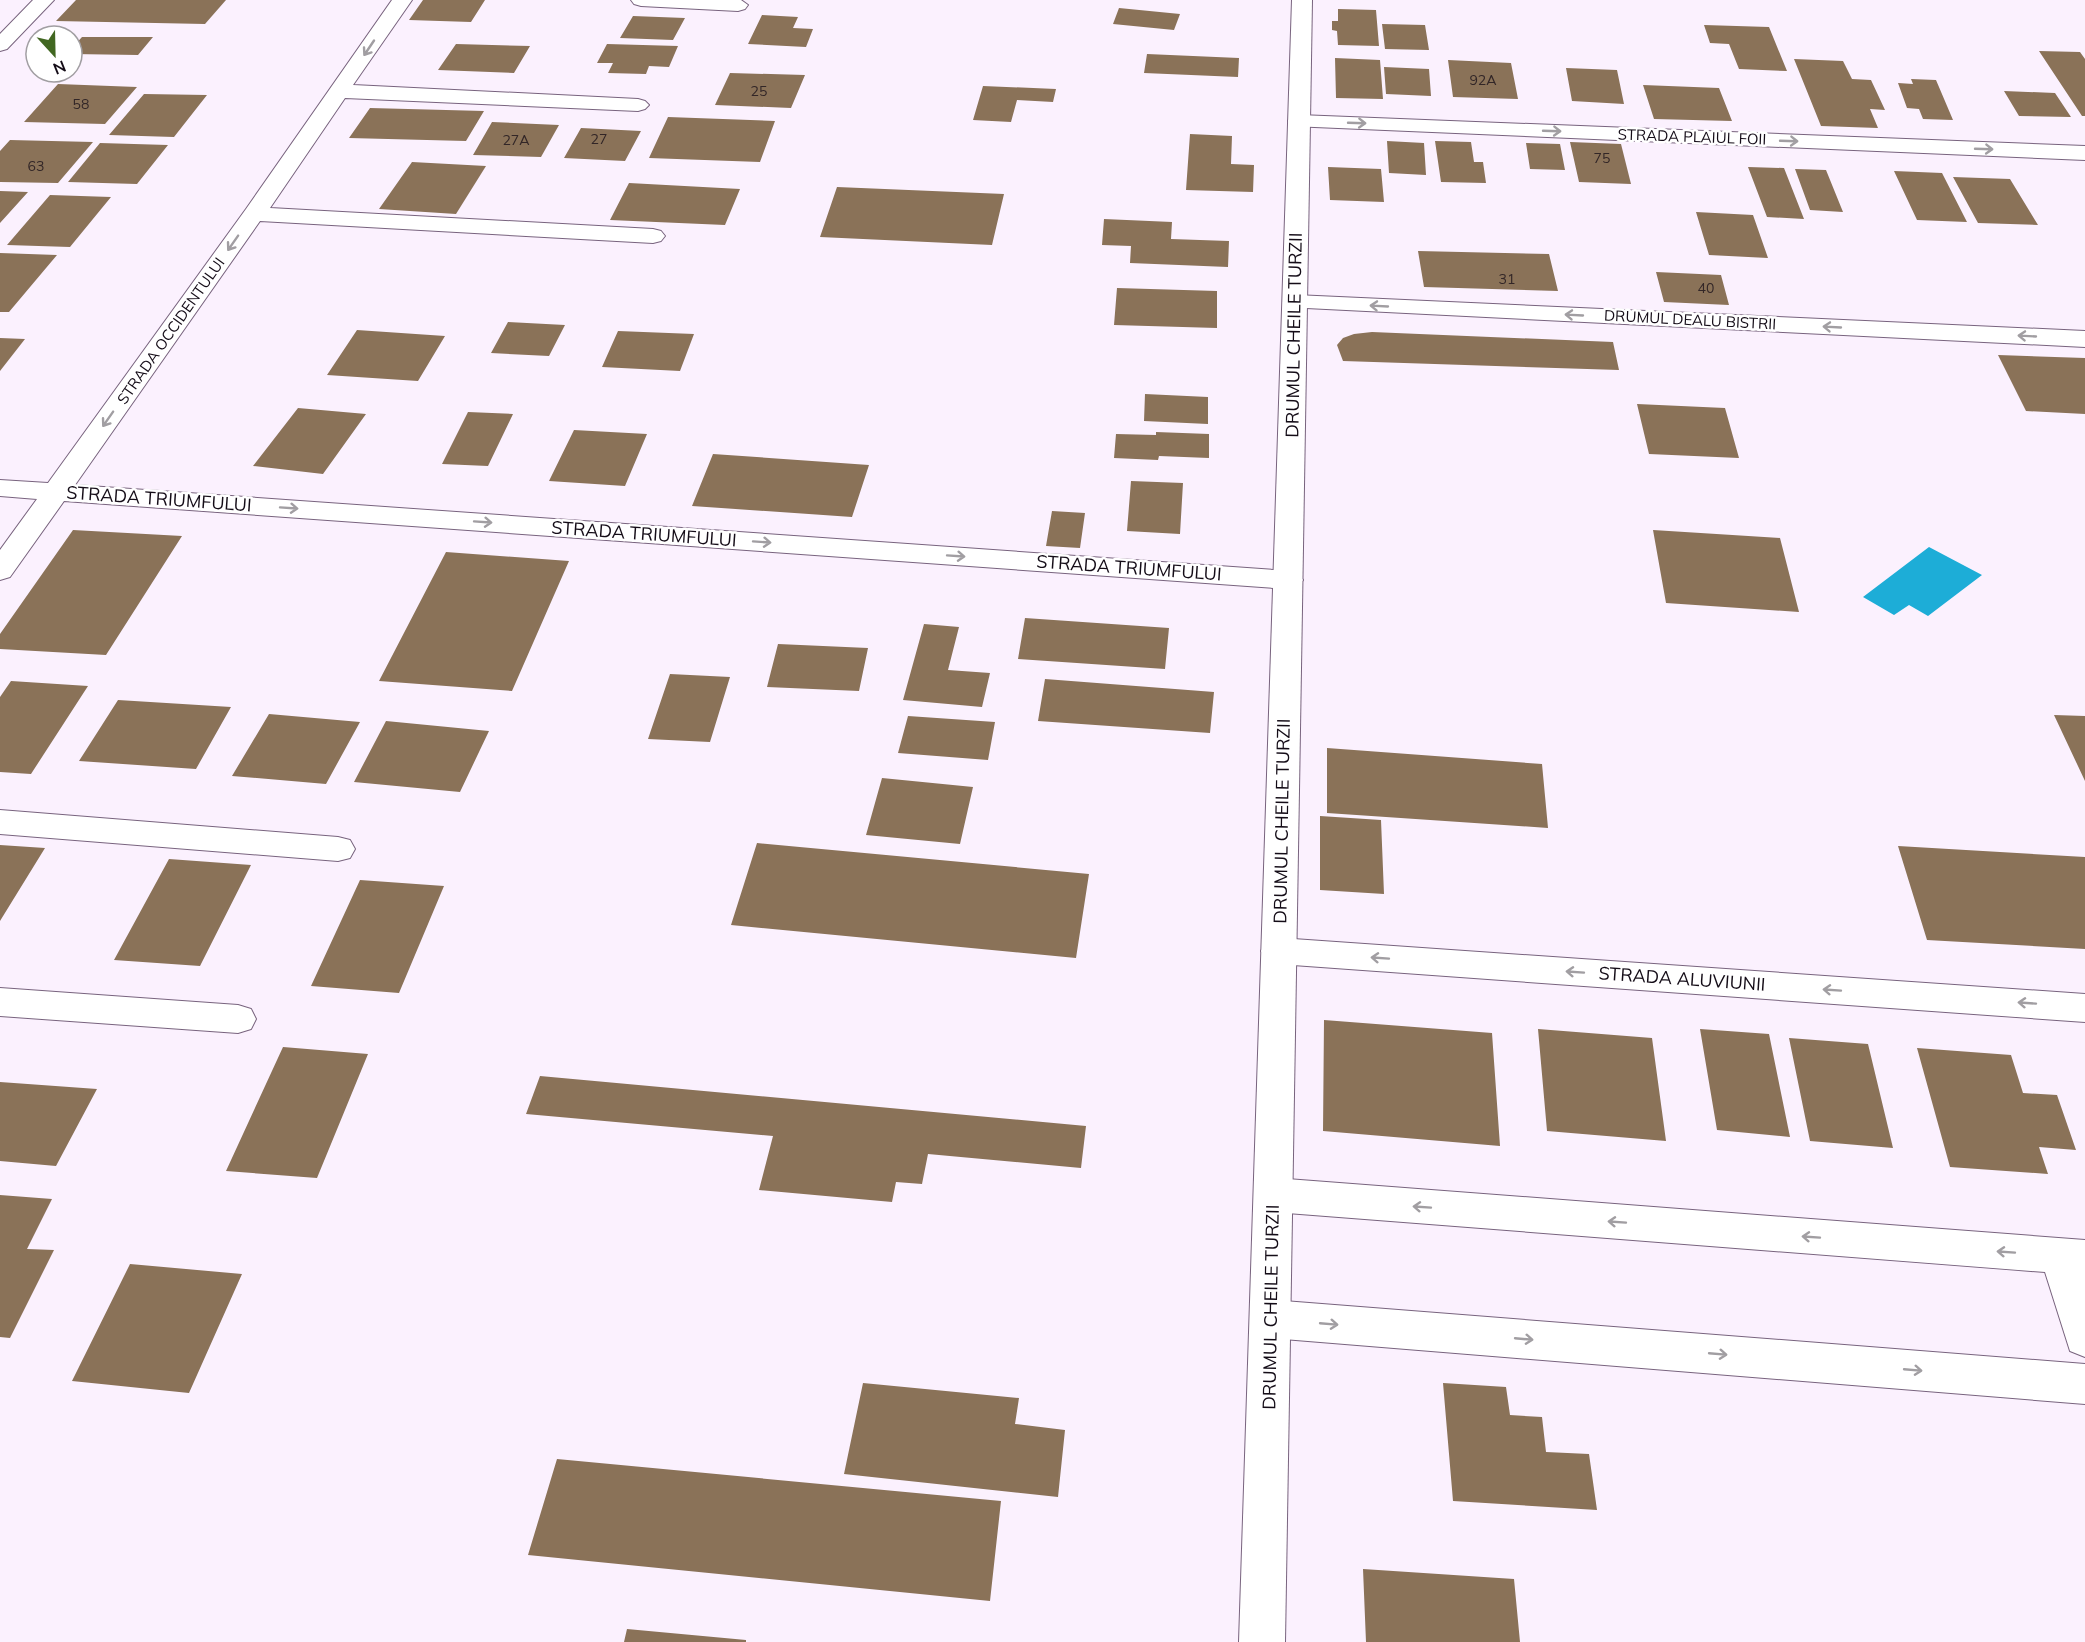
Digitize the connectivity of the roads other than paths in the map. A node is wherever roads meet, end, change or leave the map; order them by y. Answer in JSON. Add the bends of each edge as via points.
{"nodes":[{"id":1,"x":44,"y":0,"type":"edge"},
{"id":2,"x":402,"y":0,"type":"edge"},
{"id":3,"x":641,"y":0,"type":"edge"},
{"id":4,"x":1302,"y":0,"type":"edge"},
{"id":5,"x":738,"y":5,"type":"dead end"},
{"id":6,"x":0,"y":45,"type":"edge"},
{"id":7,"x":340,"y":91,"type":"junction"},
{"id":8,"x":638,"y":105,"type":"dead end"},
{"id":9,"x":1299,"y":121,"type":"junction"},
{"id":10,"x":2085,"y":153,"type":"edge"},
{"id":11,"x":254,"y":214,"type":"junction"},
{"id":12,"x":653,"y":236,"type":"dead end"},
{"id":13,"x":1295,"y":302,"type":"junction"},
{"id":14,"x":2085,"y":339,"type":"edge"},
{"id":15,"x":0,"y":488,"type":"edge"},
{"id":16,"x":57,"y":491,"type":"junction"},
{"id":17,"x":0,"y":571,"type":"edge"},
{"id":18,"x":1288,"y":580,"type":"junction"},
{"id":19,"x":0,"y":822,"type":"edge"},
{"id":20,"x":338,"y":849,"type":"dead end"},
{"id":21,"x":1279,"y":951,"type":"junction"},
{"id":22,"x":0,"y":1002,"type":"edge"},
{"id":23,"x":2085,"y":1008,"type":"edge"},
{"id":24,"x":238,"y":1019,"type":"dead end"},
{"id":25,"x":1274,"y":1195,"type":"junction"},
{"id":26,"x":2072,"y":1257,"type":"edge"},
{"id":27,"x":1271,"y":1319,"type":"junction"},
{"id":28,"x":2085,"y":1338,"type":"edge"},
{"id":29,"x":2085,"y":1384,"type":"edge"},
{"id":30,"x":1262,"y":1642,"type":"edge"}],
"edges":[{"from":1,"to":6,"type":"street"},
{"from":2,"to":7,"type":"street","name":"STRADA OCCIDENTULUI","one_way":true},
{"from":3,"to":5,"type":"street"},
{"from":4,"to":9,"type":"street","name":"DRUMUL CHEILE TURZII"},
{"from":7,"to":8,"type":"street"},
{"from":7,"to":11,"type":"street","name":"STRADA OCCIDENTULUI"},
{"from":9,"to":10,"type":"street","name":"STRADA PLAIUL FOII","one_way":true},
{"from":9,"to":13,"type":"street","name":"DRUMUL CHEILE TURZII"},
{"from":11,"to":12,"type":"street"},
{"from":11,"to":16,"type":"street","name":"STRADA OCCIDENTULUI","one_way":true},
{"from":14,"to":13,"type":"street","name":"DRUMUL DEALU BISTRII","one_way":true},
{"from":13,"to":18,"type":"street","name":"DRUMUL CHEILE TURZII"},
{"from":15,"to":16,"type":"street","name":"STRADA TRIUMFULUI"},
{"from":16,"to":17,"type":"street","name":"STRADA OCCIDENTULUI"},
{"from":16,"to":18,"type":"street","name":"STRADA TRIUMFULUI","one_way":true},
{"from":18,"to":21,"type":"street","name":"DRUMUL CHEILE TURZII"},
{"from":19,"to":20,"type":"street"},
{"from":23,"to":21,"type":"street","name":"STRADA ALUVIUNII","one_way":true},
{"from":21,"to":25,"type":"street","name":"DRUMUL CHEILE TURZII"},
{"from":22,"to":24,"type":"street"},
{"from":26,"to":25,"type":"street","one_way":true},
{"from":25,"to":27,"type":"street","name":"DRUMUL CHEILE TURZII"},
{"from":26,"to":28,"type":"street"},
{"from":27,"to":29,"type":"street","one_way":true},
{"from":27,"to":30,"type":"street","name":"DRUMUL CHEILE TURZII"}]}
